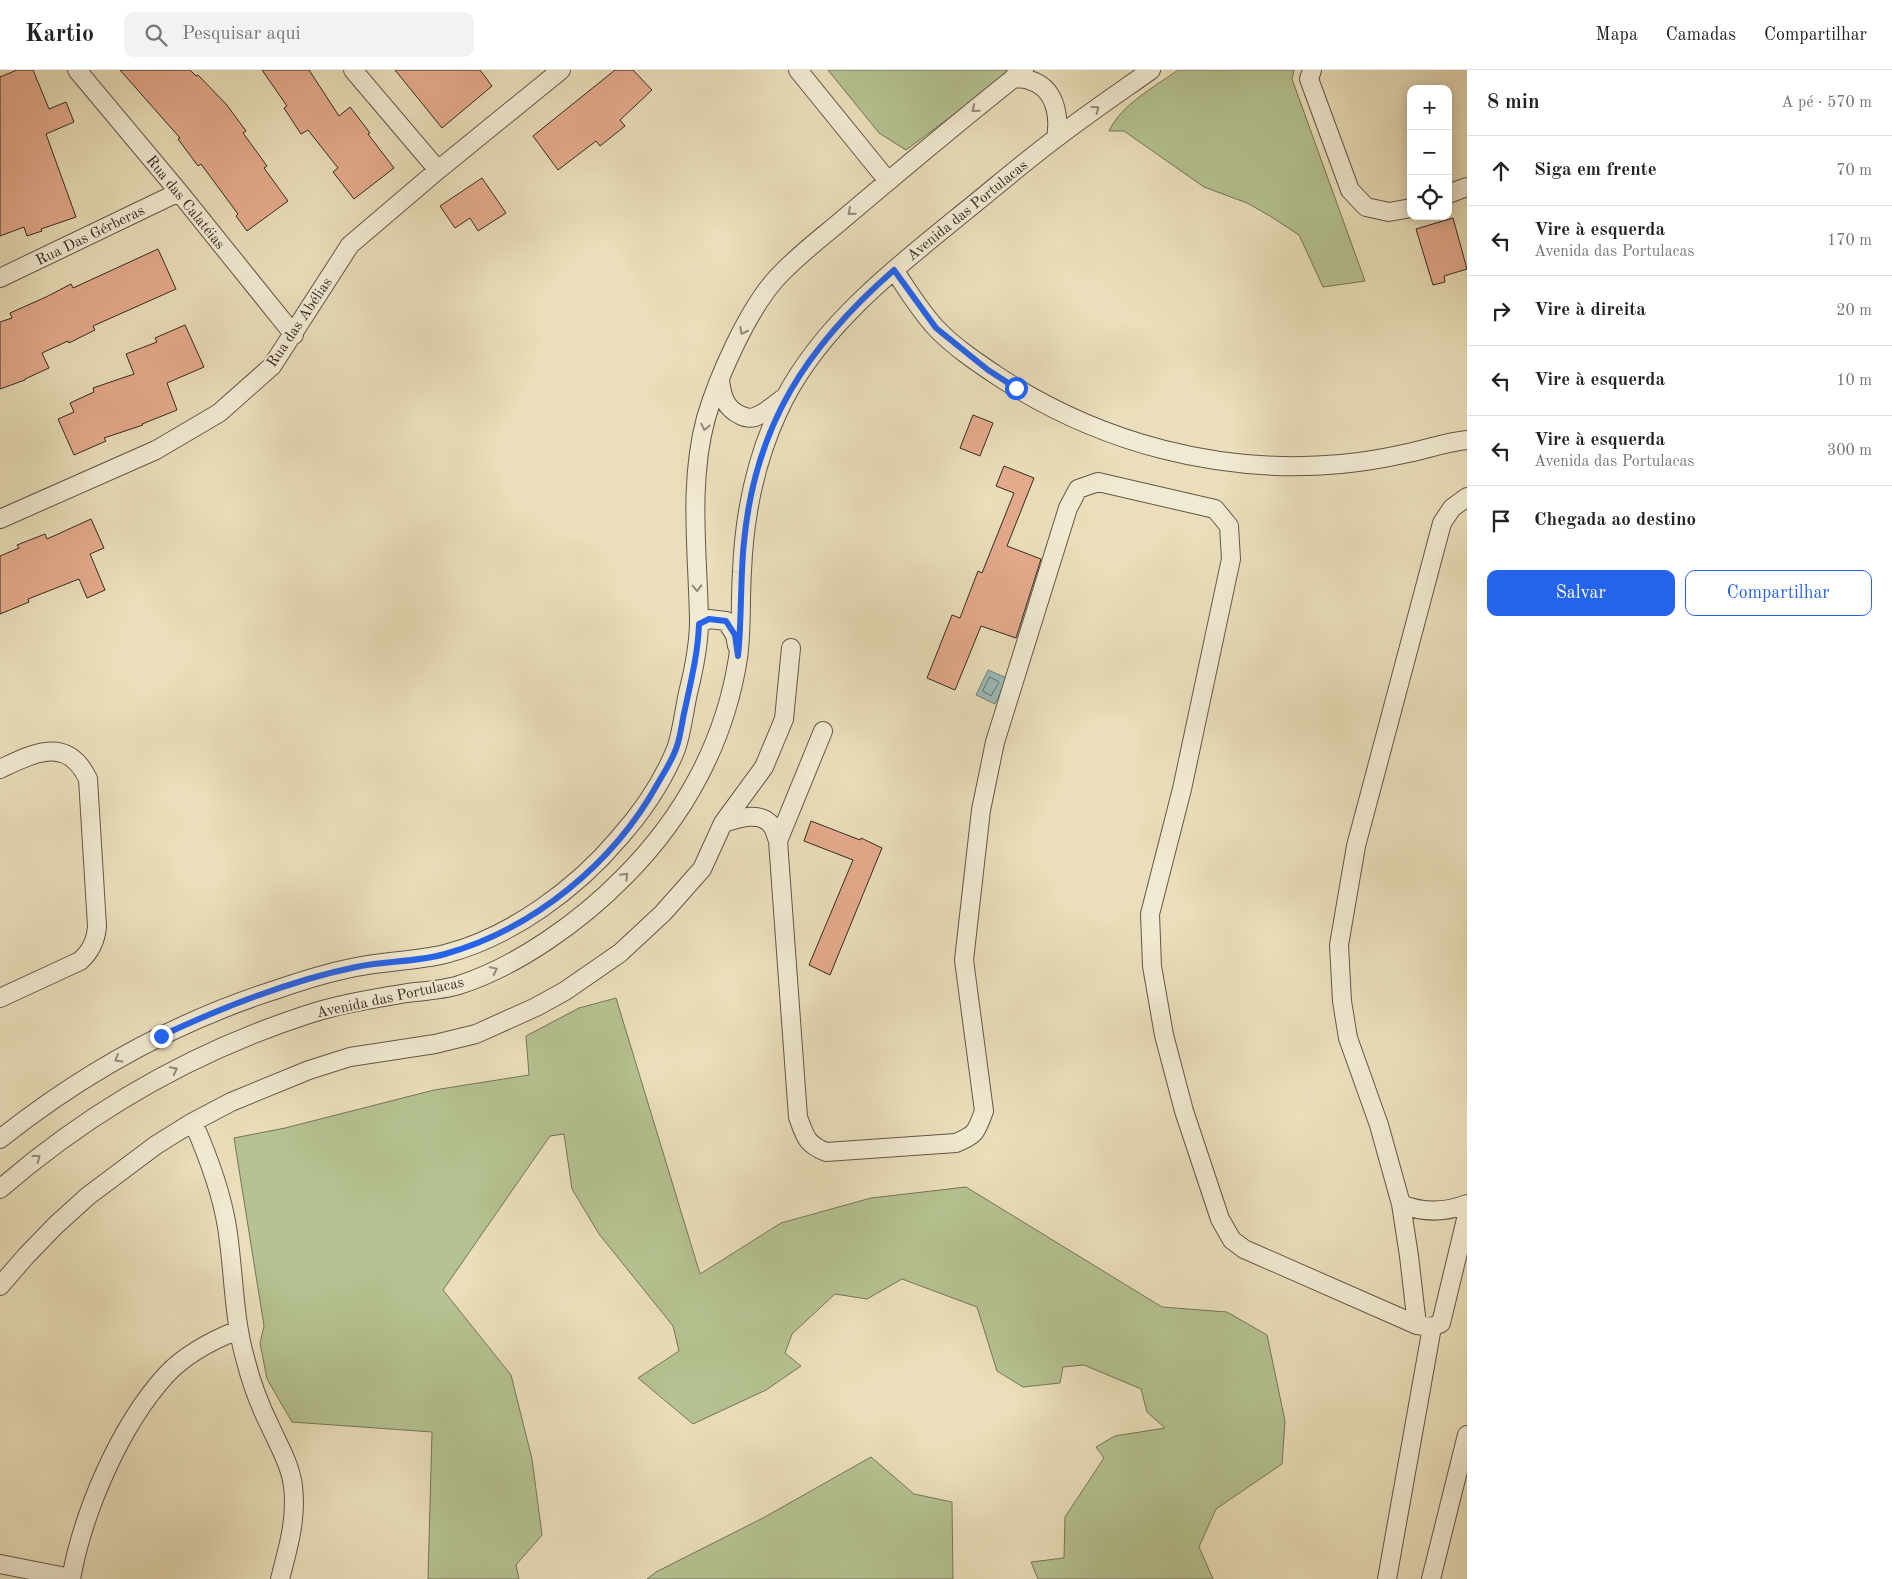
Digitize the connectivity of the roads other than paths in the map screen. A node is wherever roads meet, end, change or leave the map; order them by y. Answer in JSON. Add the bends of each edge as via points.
{"nodes":[{"id":1,"x":77,"y":70,"type":"edge"},
{"id":2,"x":353,"y":70,"type":"edge"},
{"id":3,"x":561,"y":70,"type":"edge"},
{"id":4,"x":798,"y":70,"type":"edge"},
{"id":5,"x":1151,"y":70,"type":"edge"},
{"id":6,"x":1312,"y":70,"type":"edge"},
{"id":7,"x":1019,"y":74,"type":"edge"},
{"id":8,"x":1056,"y":138,"type":"junction"},
{"id":9,"x":438,"y":170,"type":"junction"},
{"id":10,"x":888,"y":181,"type":"junction"},
{"id":11,"x":1467,"y":187,"type":"edge"},
{"id":12,"x":179,"y":192,"type":"junction"},
{"id":13,"x":1452,"y":193,"type":"edge"},
{"id":14,"x":1407,"y":209,"type":"edge"},
{"id":15,"x":894,"y":270,"type":"junction"},
{"id":16,"x":0,"y":278,"type":"edge"},
{"id":17,"x":294,"y":335,"type":"junction"},
{"id":18,"x":720,"y":380,"type":"junction"},
{"id":19,"x":786,"y":396,"type":"junction"},
{"id":20,"x":1467,"y":440,"type":"edge"},
{"id":21,"x":1467,"y":497,"type":"edge"},
{"id":22,"x":0,"y":519,"type":"edge"},
{"id":23,"x":699,"y":624,"type":"junction"},
{"id":24,"x":791,"y":648,"type":"dead end"},
{"id":25,"x":738,"y":656,"type":"junction"},
{"id":26,"x":823,"y":731,"type":"dead end"},
{"id":27,"x":0,"y":769,"type":"edge"},
{"id":28,"x":723,"y":823,"type":"junction"},
{"id":29,"x":778,"y":841,"type":"junction"},
{"id":30,"x":0,"y":998,"type":"edge"},
{"id":31,"x":193,"y":1122,"type":"junction"},
{"id":32,"x":0,"y":1139,"type":"edge"},
{"id":33,"x":0,"y":1189,"type":"edge"},
{"id":34,"x":1400,"y":1204,"type":"junction"},
{"id":35,"x":1467,"y":1204,"type":"edge"},
{"id":36,"x":1467,"y":1215,"type":"edge"},
{"id":37,"x":0,"y":1286,"type":"edge"},
{"id":38,"x":1425,"y":1326,"type":"junction"},
{"id":39,"x":238,"y":1330,"type":"junction"},
{"id":40,"x":1467,"y":1435,"type":"edge"},
{"id":41,"x":0,"y":1564,"type":"edge"},
{"id":42,"x":71,"y":1579,"type":"edge"},
{"id":43,"x":280,"y":1579,"type":"edge"},
{"id":44,"x":1387,"y":1579,"type":"edge"},
{"id":45,"x":1431,"y":1579,"type":"edge"}],
"edges":[{"from":1,"to":12,"type":"street","name":"Rua das Calatéias"},
{"from":2,"to":9,"type":"street"},
{"from":3,"to":9,"type":"street","name":"Rua das Abélias"},
{"from":4,"to":10,"type":"street"},
{"from":8,"to":5,"type":"street","name":"Avenida das Portulacas","one_way":true},
{"from":6,"to":14,"type":"street","via":[[1309,79],[1350,190],[1366,207],[1389,212]]},
{"from":7,"to":8,"type":"street","via":[[1044,88],[1054,102],[1058,115]]},
{"from":7,"to":10,"type":"street","name":"Avenida das Portulacas","one_way":true},
{"from":8,"to":15,"type":"street","name":"Avenida das Portulacas"},
{"from":9,"to":17,"type":"street","name":"Rua das Abélias","via":[[350,245]]},
{"from":10,"to":18,"type":"street","name":"Avenida das Portulacas","one_way":true,"via":[[775,280],[742,332]]},
{"from":11,"to":13,"type":"street"},
{"from":12,"to":16,"type":"street","name":"Rua Das Gérberas"},
{"from":12,"to":17,"type":"street","name":"Rua das Calatéias"},
{"from":15,"to":19,"type":"street","name":"Avenida das Portulacas","via":[[829,334]]},
{"from":15,"to":20,"type":"street","via":[[936,328],[988,370],[1075,419],[1137,443],[1212,460],[1306,466],[1375,460]]},
{"from":17,"to":22,"type":"street","name":"Rua das Abélias","via":[[272,366],[219,413],[156,450]]},
{"from":18,"to":19,"type":"street","via":[[726,405],[746,418],[759,415]]},
{"from":18,"to":23,"type":"street","name":"Avenida das Portulacas","one_way":true,"via":[[706,419],[696,488]]},
{"from":19,"to":25,"type":"street","name":"Avenida das Portulacas","via":[[766,442],[748,511]]},
{"from":21,"to":34,"type":"street","via":[[1452,508],[1442,523],[1356,846],[1339,945],[1348,1038],[1379,1125]]},
{"from":23,"to":25,"type":"street","via":[[709,619],[726,621],[735,635]]},
{"from":23,"to":32,"type":"street","name":"Avenida das Portulacas","one_way":true,"via":[[697,654],[677,746],[666,769],[639,813],[607,853],[544,907],[496,934],[444,954],[357,967],[316,977],[198,1019],[88,1077]]},
{"from":24,"to":28,"type":"street","via":[[784,719],[764,766]]},
{"from":33,"to":25,"type":"street","name":"Avenida das Portulacas","one_way":true,"via":[[85,1122],[193,1060],[269,1028],[340,1005],[456,986],[520,957],[578,918],[614,888],[646,854],[684,803],[714,748]]},
{"from":26,"to":29,"type":"street"},
{"from":27,"to":30,"type":"street","via":[[35,753],[53,751],[71,757],[84,770],[88,779],[97,926],[94,944],[80,961]]},
{"from":28,"to":29,"type":"street","via":[[745,816],[760,817],[772,824]]},
{"from":28,"to":31,"type":"street","via":[[702,869],[663,914],[620,953],[566,991],[476,1034],[350,1057],[230,1102]]},
{"from":29,"to":38,"type":"street","via":[[798,1117],[806,1139],[826,1152],[956,1143],[972,1136],[984,1111],[964,960],[981,810],[996,742],[1068,508],[1078,490],[1098,482],[1215,509],[1230,526],[1230,560],[1182,789],[1150,914],[1152,966],[1164,1035],[1184,1111],[1220,1219],[1232,1240],[1244,1249]]},
{"from":31,"to":37,"type":"street","via":[[156,1145],[88,1196],[38,1243]]},
{"from":31,"to":39,"type":"street","via":[[221,1200]]},
{"from":34,"to":35,"type":"street","via":[[1433,1212]]},
{"from":34,"to":38,"type":"street"},
{"from":36,"to":38,"type":"street","via":[[1441,1323]]},
{"from":38,"to":44,"type":"street"},
{"from":39,"to":42,"type":"street","via":[[208,1344],[180,1363],[135,1418],[96,1493],[77,1549]]},
{"from":39,"to":43,"type":"street","via":[[251,1380],[282,1450],[292,1484],[294,1520]]},
{"from":40,"to":45,"type":"street"},
{"from":41,"to":42,"type":"street"}]}
